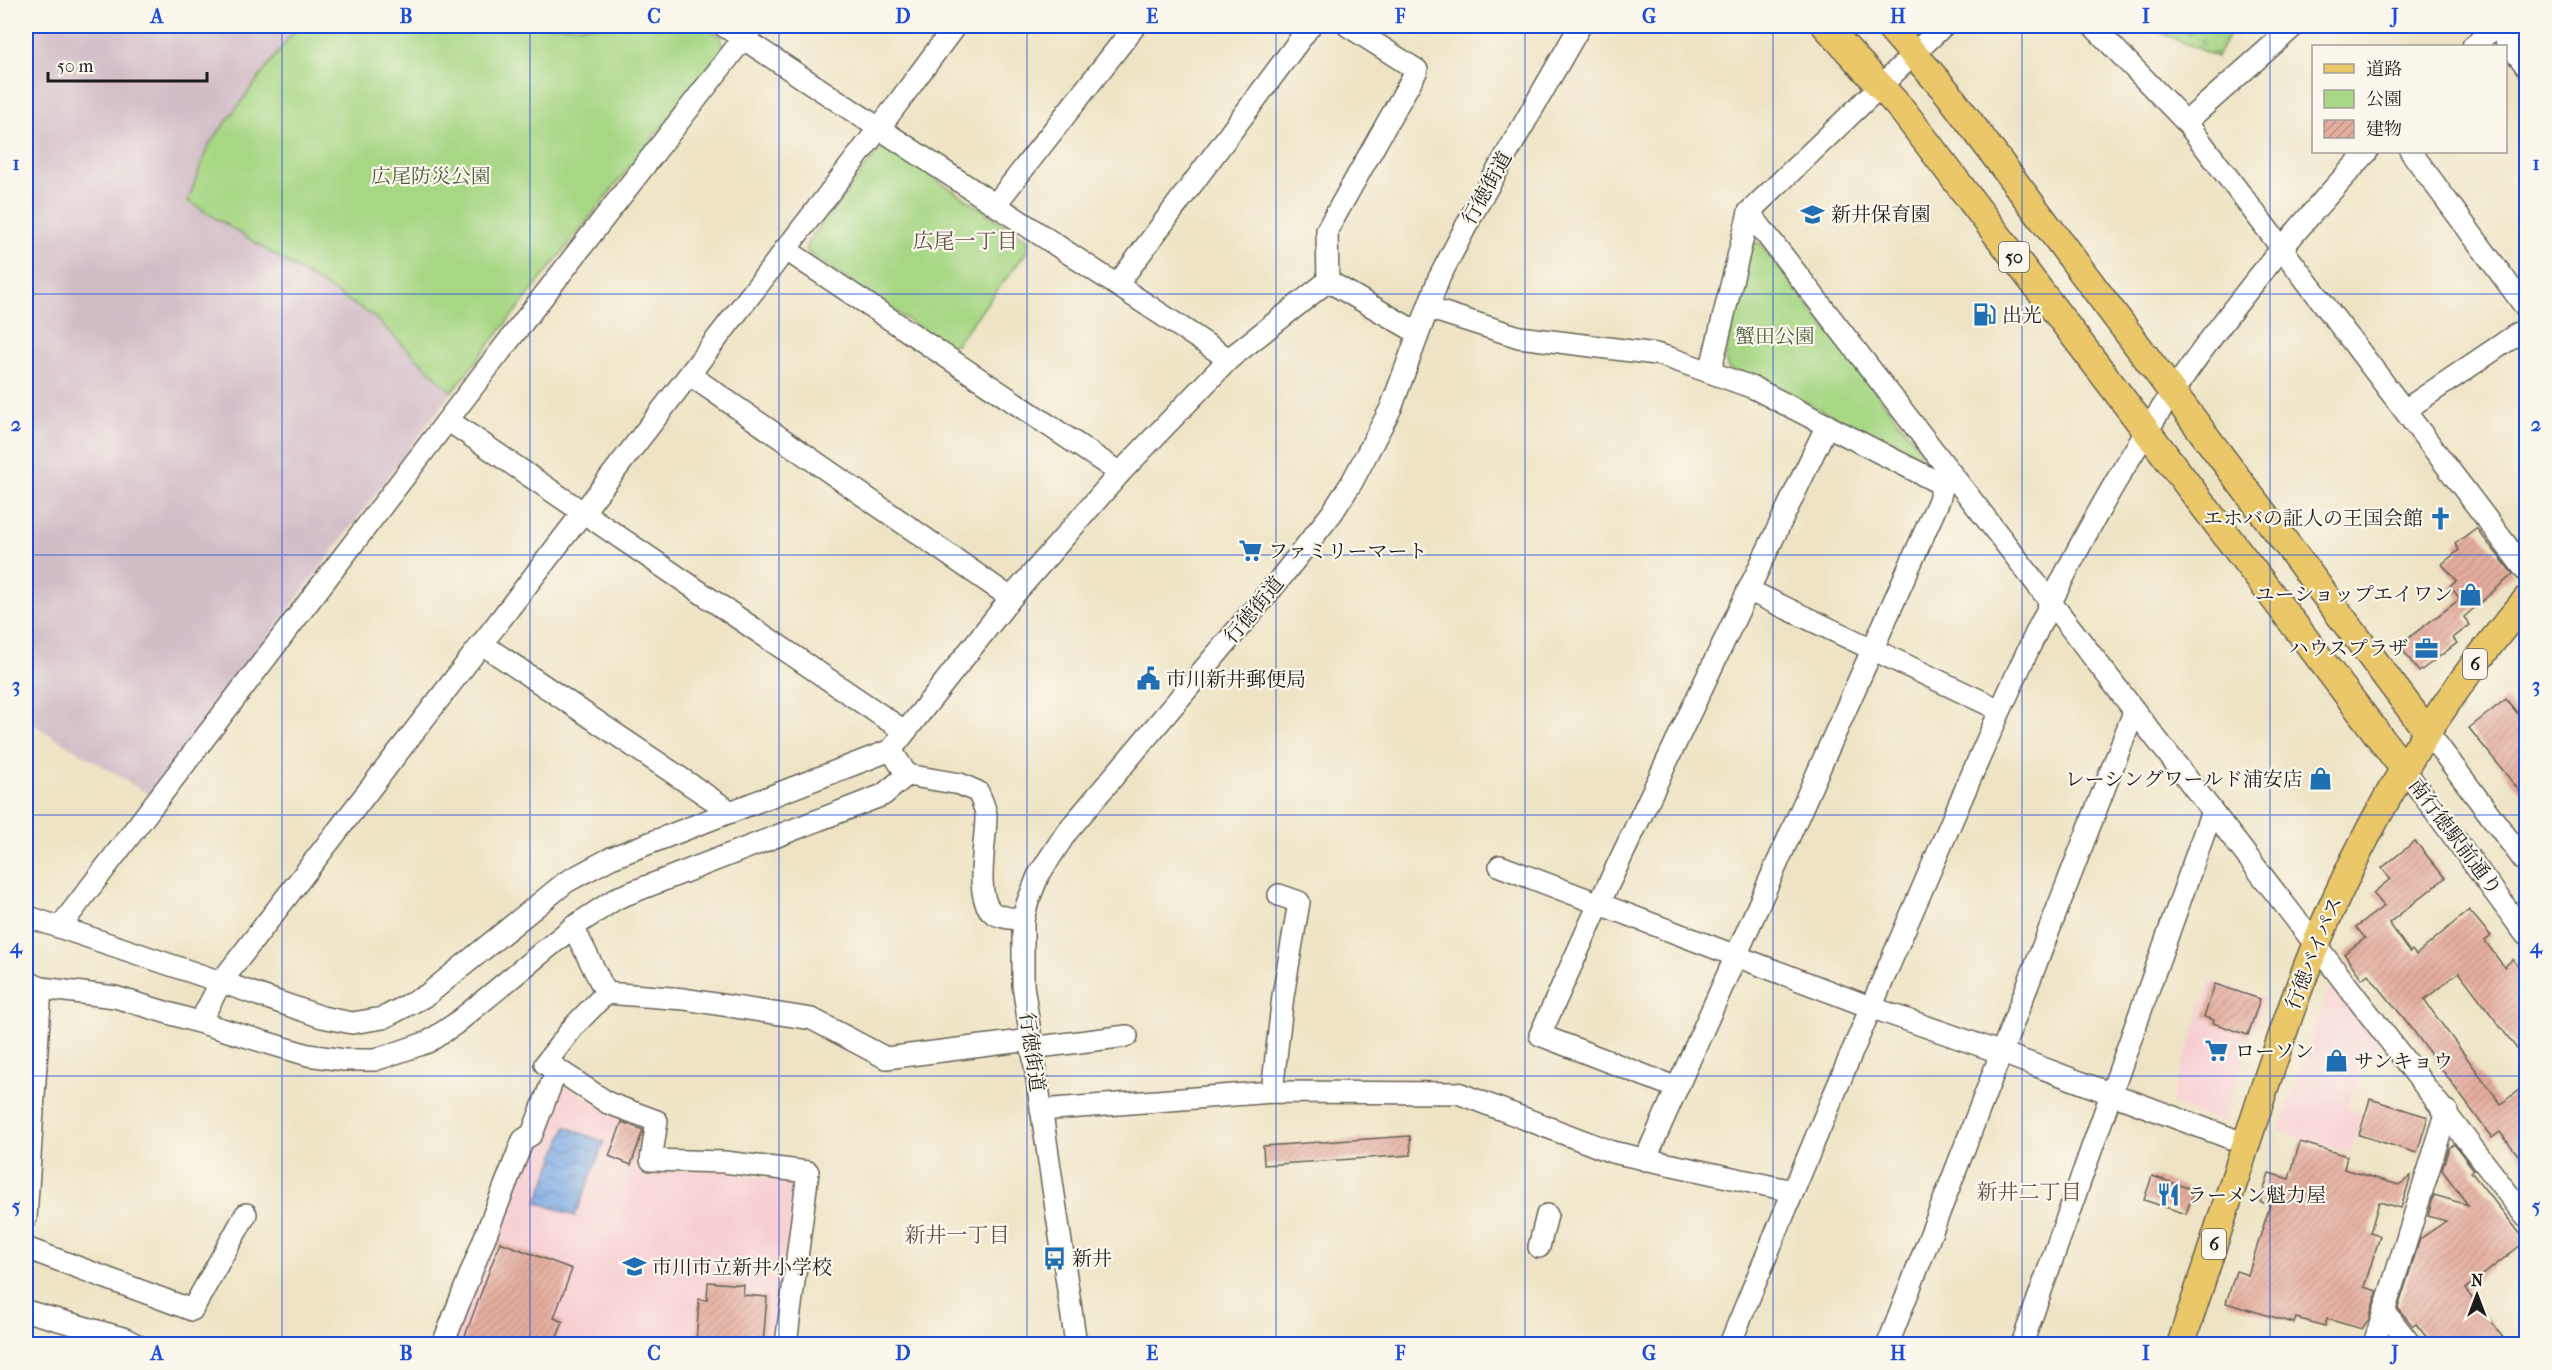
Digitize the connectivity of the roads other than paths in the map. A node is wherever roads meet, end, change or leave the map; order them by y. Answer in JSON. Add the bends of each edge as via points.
{"nodes":[{"id":1,"x":724,"y":26,"type":"edge"},
{"id":2,"x":955,"y":26,"type":"edge"},
{"id":3,"x":1135,"y":26,"type":"edge"},
{"id":4,"x":1310,"y":26,"type":"edge"},
{"id":5,"x":1348,"y":26,"type":"edge"},
{"id":6,"x":1580,"y":26,"type":"edge"},
{"id":7,"x":1826,"y":26,"type":"edge"},
{"id":8,"x":1889,"y":26,"type":"edge"},
{"id":9,"x":1943,"y":26,"type":"edge"},
{"id":10,"x":2092,"y":26,"type":"edge"},
{"id":11,"x":2294,"y":26,"type":"edge"},
{"id":12,"x":2496,"y":26,"type":"edge"},
{"id":13,"x":748,"y":32,"type":"edge"},
{"id":14,"x":2474,"y":45,"type":"edge"},
{"id":15,"x":1914,"y":53,"type":"junction"},
{"id":16,"x":2526,"y":66,"type":"edge"},
{"id":17,"x":1880,"y":84,"type":"junction"},
{"id":18,"x":2186,"y":122,"type":"junction"},
{"id":19,"x":880,"y":128,"type":"junction"},
{"id":20,"x":2366,"y":153,"type":"edge"},
{"id":21,"x":2412,"y":153,"type":"edge"},
{"id":22,"x":995,"y":205,"type":"junction"},
{"id":23,"x":1749,"y":212,"type":"junction"},
{"id":24,"x":2282,"y":248,"type":"junction"},
{"id":25,"x":785,"y":249,"type":"junction"},
{"id":26,"x":1328,"y":281,"type":"junction"},
{"id":27,"x":1117,"y":285,"type":"junction"},
{"id":28,"x":1428,"y":308,"type":"junction"},
{"id":29,"x":2526,"y":308,"type":"edge"},
{"id":30,"x":2526,"y":328,"type":"edge"},
{"id":31,"x":1418,"y":333,"type":"junction"},
{"id":32,"x":1229,"y":359,"type":"junction"},
{"id":33,"x":1710,"y":372,"type":"junction"},
{"id":34,"x":690,"y":375,"type":"junction"},
{"id":35,"x":2174,"y":391,"type":"junction"},
{"id":36,"x":2405,"y":410,"type":"junction"},
{"id":37,"x":449,"y":421,"type":"junction"},
{"id":38,"x":1827,"y":425,"type":"junction"},
{"id":39,"x":2147,"y":432,"type":"junction"},
{"id":40,"x":1120,"y":473,"type":"junction"},
{"id":41,"x":1948,"y":481,"type":"junction"},
{"id":42,"x":582,"y":513,"type":"junction"},
{"id":43,"x":2526,"y":571,"type":"edge"},
{"id":44,"x":1748,"y":590,"type":"junction"},
{"id":45,"x":1011,"y":598,"type":"junction"},
{"id":46,"x":2526,"y":600,"type":"edge"},
{"id":47,"x":2050,"y":602,"type":"junction"},
{"id":48,"x":482,"y":644,"type":"junction"},
{"id":49,"x":1873,"y":650,"type":"junction"},
{"id":50,"x":2000,"y":710,"type":"junction"},
{"id":51,"x":2134,"y":712,"type":"junction"},
{"id":52,"x":904,"y":731,"type":"junction"},
{"id":53,"x":2427,"y":731,"type":"junction"},
{"id":54,"x":891,"y":750,"type":"junction"},
{"id":55,"x":2404,"y":770,"type":"junction"},
{"id":56,"x":907,"y":775,"type":"junction"},
{"id":57,"x":2211,"y":811,"type":"junction"},
{"id":58,"x":731,"y":812,"type":"junction"},
{"id":59,"x":2526,"y":863,"type":"edge"},
{"id":60,"x":1500,"y":866,"type":"dead end"},
{"id":61,"x":1279,"y":895,"type":"dead end"},
{"id":62,"x":1599,"y":904,"type":"junction"},
{"id":63,"x":26,"y":916,"type":"edge"},
{"id":64,"x":1023,"y":920,"type":"junction"},
{"id":65,"x":60,"y":927,"type":"junction"},
{"id":66,"x":573,"y":927,"type":"junction"},
{"id":67,"x":2526,"y":935,"type":"edge"},
{"id":68,"x":2315,"y":946,"type":"junction"},
{"id":69,"x":1736,"y":956,"type":"junction"},
{"id":70,"x":221,"y":982,"type":"junction"},
{"id":71,"x":33,"y":984,"type":"edge"},
{"id":72,"x":606,"y":993,"type":"junction"},
{"id":73,"x":1870,"y":1007,"type":"junction"},
{"id":74,"x":200,"y":1022,"type":"junction"},
{"id":75,"x":1127,"y":1036,"type":"dead end"},
{"id":76,"x":1031,"y":1044,"type":"junction"},
{"id":77,"x":2002,"y":1053,"type":"junction"},
{"id":78,"x":557,"y":1069,"type":"junction"},
{"id":79,"x":1677,"y":1088,"type":"junction"},
{"id":80,"x":1272,"y":1092,"type":"junction"},
{"id":81,"x":2110,"y":1093,"type":"junction"},
{"id":82,"x":1041,"y":1110,"type":"junction"},
{"id":83,"x":2447,"y":1111,"type":"junction"},
{"id":84,"x":2246,"y":1144,"type":"junction"},
{"id":85,"x":1645,"y":1160,"type":"junction"},
{"id":86,"x":1793,"y":1191,"type":"junction"},
{"id":87,"x":246,"y":1214,"type":"dead end"},
{"id":88,"x":1547,"y":1215,"type":"dead end"},
{"id":89,"x":2526,"y":1217,"type":"edge"},
{"id":90,"x":26,"y":1218,"type":"edge"},
{"id":91,"x":1539,"y":1247,"type":"dead end"},
{"id":92,"x":26,"y":1248,"type":"edge"},
{"id":93,"x":26,"y":1311,"type":"edge"},
{"id":94,"x":2384,"y":1311,"type":"junction"},
{"id":95,"x":135,"y":1344,"type":"edge"},
{"id":96,"x":443,"y":1344,"type":"edge"},
{"id":97,"x":786,"y":1344,"type":"edge"},
{"id":98,"x":1076,"y":1344,"type":"edge"},
{"id":99,"x":1730,"y":1344,"type":"edge"},
{"id":100,"x":1888,"y":1344,"type":"edge"},
{"id":101,"x":2022,"y":1344,"type":"edge"},
{"id":102,"x":2181,"y":1344,"type":"edge"},
{"id":103,"x":2374,"y":1344,"type":"edge"},
{"id":104,"x":2410,"y":1344,"type":"edge"}],
"edges":[{"from":1,"to":13,"type":"street"},
{"from":2,"to":19,"type":"street"},
{"from":3,"to":22,"type":"street"},
{"from":4,"to":27,"type":"street"},
{"from":5,"to":26,"type":"street","via":[[1417,70],[1327,230]]},
{"from":6,"to":28,"type":"street","name":"行徳街道","via":[[1474,211]]},
{"from":7,"to":17,"type":"main road","number":"50"},
{"from":8,"to":15,"type":"main road","number":"50"},
{"from":9,"to":15,"type":"street"},
{"from":10,"to":18,"type":"street"},
{"from":11,"to":18,"type":"street"},
{"from":12,"to":14,"type":"street"},
{"from":12,"to":16,"type":"street"},
{"from":13,"to":19,"type":"street"},
{"from":13,"to":37,"type":"street"},
{"from":15,"to":17,"type":"street"},
{"from":15,"to":35,"type":"main road","number":"50"},
{"from":17,"to":23,"type":"street"},
{"from":17,"to":39,"type":"main road","number":"50"},
{"from":18,"to":24,"type":"street"},
{"from":19,"to":22,"type":"street"},
{"from":19,"to":25,"type":"street"},
{"from":20,"to":24,"type":"street"},
{"from":21,"to":29,"type":"street"},
{"from":22,"to":27,"type":"street"},
{"from":23,"to":33,"type":"street"},
{"from":23,"to":41,"type":"street"},
{"from":24,"to":35,"type":"street"},
{"from":24,"to":36,"type":"street"},
{"from":25,"to":34,"type":"street"},
{"from":25,"to":40,"type":"street"},
{"from":26,"to":31,"type":"street"},
{"from":26,"to":32,"type":"street"},
{"from":27,"to":32,"type":"street"},
{"from":28,"to":31,"type":"street","name":"行徳街道"},
{"from":28,"to":33,"type":"street","via":[[1519,337],[1656,354]]},
{"from":30,"to":36,"type":"street"},
{"from":31,"to":64,"type":"street","name":"行徳街道","via":[[1391,408],[1332,513],[1066,832],[1038,876]]},
{"from":32,"to":40,"type":"street"},
{"from":33,"to":38,"type":"street","via":[[1754,388]]},
{"from":34,"to":42,"type":"street"},
{"from":34,"to":45,"type":"street"},
{"from":35,"to":39,"type":"street"},
{"from":35,"to":53,"type":"main road","number":"50"},
{"from":36,"to":43,"type":"street"},
{"from":37,"to":42,"type":"street"},
{"from":37,"to":65,"type":"street"},
{"from":38,"to":41,"type":"street"},
{"from":38,"to":44,"type":"street"},
{"from":39,"to":47,"type":"street","via":[[2087,531]]},
{"from":39,"to":55,"type":"main road","number":"50"},
{"from":40,"to":45,"type":"street"},
{"from":41,"to":47,"type":"street"},
{"from":41,"to":49,"type":"street"},
{"from":42,"to":48,"type":"street"},
{"from":42,"to":52,"type":"street"},
{"from":44,"to":49,"type":"street"},
{"from":44,"to":62,"type":"street"},
{"from":45,"to":52,"type":"street"},
{"from":46,"to":53,"type":"main road","name":"行徳バイパス","number":"6"},
{"from":47,"to":50,"type":"street"},
{"from":47,"to":51,"type":"street"},
{"from":48,"to":58,"type":"street"},
{"from":48,"to":70,"type":"street"},
{"from":49,"to":50,"type":"street"},
{"from":49,"to":69,"type":"street"},
{"from":50,"to":73,"type":"street"},
{"from":51,"to":57,"type":"street"},
{"from":51,"to":77,"type":"street"},
{"from":52,"to":54,"type":"street"},
{"from":53,"to":55,"type":"main road","name":"行徳バイパス","number":"6"},
{"from":53,"to":59,"type":"street"},
{"from":54,"to":56,"type":"street"},
{"from":54,"to":58,"type":"street"},
{"from":55,"to":67,"type":"street","name":"南行徳駅前通り"},
{"from":55,"to":68,"type":"main road","name":"行徳バイパス","number":"6","via":[[2338,893]]},
{"from":56,"to":64,"type":"street","via":[[960,784],[978,792],[986,811],[982,884],[985,901],[997,915]]},
{"from":56,"to":66,"type":"street","via":[[882,795],[617,898]]},
{"from":57,"to":68,"type":"street"},
{"from":57,"to":81,"type":"street"},
{"from":58,"to":70,"type":"street","via":[[611,858],[566,882],[427,995],[383,1018],[352,1023],[322,1017]]},
{"from":60,"to":62,"type":"street"},
{"from":61,"to":80,"type":"street","via":[[1299,902]]},
{"from":62,"to":69,"type":"street"},
{"from":62,"to":79,"type":"street","via":[[1540,1035]]},
{"from":63,"to":65,"type":"street"},
{"from":64,"to":76,"type":"street","name":"行徳街道","via":[[1023,985]]},
{"from":65,"to":70,"type":"street"},
{"from":66,"to":72,"type":"street"},
{"from":66,"to":74,"type":"street","via":[[455,1024],[428,1042],[375,1060],[308,1055]]},
{"from":68,"to":83,"type":"street"},
{"from":68,"to":84,"type":"main road","name":"行徳バイパス","number":"6"},
{"from":69,"to":73,"type":"street"},
{"from":69,"to":79,"type":"street"},
{"from":70,"to":74,"type":"street"},
{"from":71,"to":74,"type":"street","via":[[115,997]]},
{"from":71,"to":90,"type":"street"},
{"from":72,"to":76,"type":"street","via":[[684,999],[812,1019],[886,1058]]},
{"from":72,"to":78,"type":"street","via":[[545,1064]]},
{"from":73,"to":77,"type":"street"},
{"from":73,"to":86,"type":"street"},
{"from":75,"to":76,"type":"street"},
{"from":76,"to":82,"type":"street","name":"行徳街道"},
{"from":77,"to":81,"type":"street"},
{"from":77,"to":100,"type":"street"},
{"from":78,"to":96,"type":"street","via":[[532,1134],[523,1140]]},
{"from":78,"to":97,"type":"street","via":[[608,1103],[657,1121],[651,1160],[724,1162],[808,1172]]},
{"from":79,"to":85,"type":"street"},
{"from":80,"to":82,"type":"street"},
{"from":80,"to":85,"type":"street","via":[[1458,1093],[1612,1152]]},
{"from":81,"to":84,"type":"street"},
{"from":81,"to":101,"type":"street"},
{"from":82,"to":98,"type":"street","name":"行徳街道"},
{"from":83,"to":89,"type":"street"},
{"from":83,"to":94,"type":"street"},
{"from":84,"to":102,"type":"main road","name":"行徳バイパス","number":"6"},
{"from":85,"to":86,"type":"street"},
{"from":86,"to":99,"type":"street"},
{"from":87,"to":92,"type":"street","via":[[192,1310]]},
{"from":88,"to":91,"type":"street"},
{"from":93,"to":95,"type":"street"},
{"from":94,"to":103,"type":"street"},
{"from":94,"to":104,"type":"street"}]}
